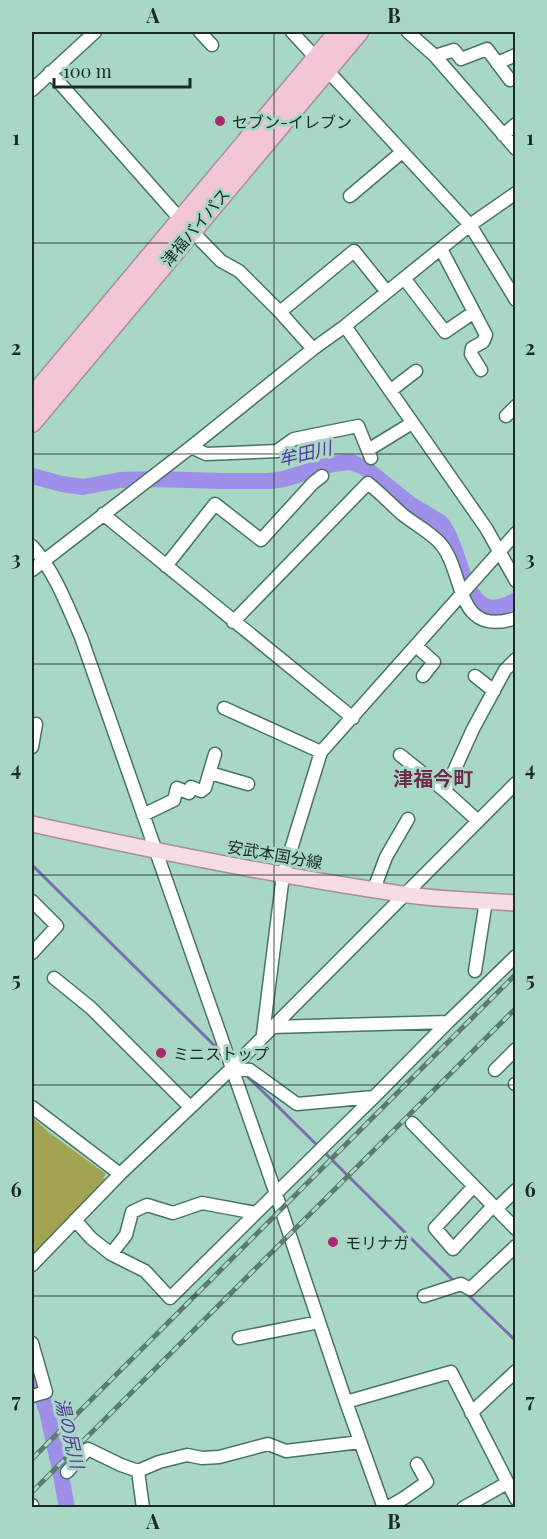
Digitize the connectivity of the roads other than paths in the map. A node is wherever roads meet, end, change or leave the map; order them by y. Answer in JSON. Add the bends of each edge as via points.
{"nodes":[{"id":1,"x":95,"y":32,"type":"edge"},
{"id":2,"x":200,"y":32,"type":"edge"},
{"id":3,"x":292,"y":32,"type":"edge"},
{"id":4,"x":338,"y":32,"type":"edge"},
{"id":5,"x":359,"y":32,"type":"edge"},
{"id":6,"x":408,"y":32,"type":"edge"},
{"id":7,"x":212,"y":45,"type":"dead end"},
{"id":8,"x":516,"y":55,"type":"edge"},
{"id":9,"x":435,"y":56,"type":"junction"},
{"id":10,"x":497,"y":63,"type":"junction"},
{"id":11,"x":322,"y":64,"type":"junction"},
{"id":12,"x":50,"y":72,"type":"junction"},
{"id":13,"x":510,"y":80,"type":"dead end"},
{"id":14,"x":32,"y":90,"type":"edge"},
{"id":15,"x":516,"y":124,"type":"edge"},
{"id":16,"x":503,"y":135,"type":"junction"},
{"id":17,"x":516,"y":149,"type":"edge"},
{"id":18,"x":402,"y":152,"type":"junction"},
{"id":19,"x":516,"y":194,"type":"edge"},
{"id":20,"x":350,"y":196,"type":"dead end"},
{"id":21,"x":186,"y":225,"type":"junction"},
{"id":22,"x":470,"y":225,"type":"junction"},
{"id":23,"x":441,"y":249,"type":"junction"},
{"id":24,"x":404,"y":278,"type":"junction"},
{"id":25,"x":387,"y":292,"type":"junction"},
{"id":26,"x":516,"y":300,"type":"edge"},
{"id":27,"x":280,"y":312,"type":"junction"},
{"id":28,"x":474,"y":312,"type":"junction"},
{"id":29,"x":345,"y":326,"type":"junction"},
{"id":30,"x":313,"y":349,"type":"junction"},
{"id":31,"x":481,"y":370,"type":"dead end"},
{"id":32,"x":416,"y":371,"type":"dead end"},
{"id":33,"x":390,"y":391,"type":"junction"},
{"id":34,"x":32,"y":397,"type":"edge"},
{"id":35,"x":516,"y":406,"type":"edge"},
{"id":36,"x":506,"y":416,"type":"dead end"},
{"id":37,"x":32,"y":423,"type":"edge"},
{"id":38,"x":412,"y":423,"type":"junction"},
{"id":39,"x":191,"y":447,"type":"junction"},
{"id":40,"x":322,"y":476,"type":"dead end"},
{"id":41,"x":102,"y":514,"type":"junction"},
{"id":42,"x":516,"y":533,"type":"edge"},
{"id":43,"x":32,"y":546,"type":"edge"},
{"id":44,"x":499,"y":552,"type":"junction"},
{"id":45,"x":44,"y":560,"type":"junction"},
{"id":46,"x":166,"y":566,"type":"junction"},
{"id":47,"x":32,"y":570,"type":"edge"},
{"id":48,"x":516,"y":581,"type":"edge"},
{"id":49,"x":462,"y":595,"type":"junction"},
{"id":50,"x":516,"y":618,"type":"edge"},
{"id":51,"x":233,"y":622,"type":"junction"},
{"id":52,"x":416,"y":646,"type":"junction"},
{"id":53,"x":516,"y":659,"type":"edge"},
{"id":54,"x":423,"y":676,"type":"dead end"},
{"id":55,"x":475,"y":676,"type":"dead end"},
{"id":56,"x":494,"y":691,"type":"junction"},
{"id":57,"x":224,"y":708,"type":"dead end"},
{"id":58,"x":353,"y":718,"type":"junction"},
{"id":59,"x":36,"y":724,"type":"dead end"},
{"id":60,"x":32,"y":747,"type":"edge"},
{"id":61,"x":321,"y":752,"type":"junction"},
{"id":62,"x":215,"y":754,"type":"dead end"},
{"id":63,"x":400,"y":755,"type":"dead end"},
{"id":64,"x":210,"y":774,"type":"junction"},
{"id":65,"x":516,"y":783,"type":"edge"},
{"id":66,"x":248,"y":784,"type":"dead end"},
{"id":67,"x":445,"y":791,"type":"junction"},
{"id":68,"x":143,"y":815,"type":"junction"},
{"id":69,"x":408,"y":819,"type":"dead end"},
{"id":70,"x":478,"y":820,"type":"junction"},
{"id":71,"x":32,"y":824,"type":"edge"},
{"id":72,"x":156,"y":852,"type":"junction"},
{"id":73,"x":283,"y":875,"type":"junction"},
{"id":74,"x":374,"y":889,"type":"junction"},
{"id":75,"x":404,"y":895,"type":"junction"},
{"id":76,"x":486,"y":901,"type":"junction"},
{"id":77,"x":32,"y":902,"type":"edge"},
{"id":78,"x":516,"y":903,"type":"edge"},
{"id":79,"x":32,"y":953,"type":"edge"},
{"id":80,"x":516,"y":956,"type":"edge"},
{"id":81,"x":476,"y":972,"type":"dead end"},
{"id":82,"x":54,"y":978,"type":"dead end"},
{"id":83,"x":448,"y":1022,"type":"junction"},
{"id":84,"x":267,"y":1031,"type":"junction"},
{"id":85,"x":516,"y":1049,"type":"edge"},
{"id":86,"x":232,"y":1068,"type":"junction"},
{"id":87,"x":495,"y":1070,"type":"dead end"},
{"id":88,"x":374,"y":1097,"type":"junction"},
{"id":89,"x":32,"y":1107,"type":"edge"},
{"id":90,"x":190,"y":1107,"type":"junction"},
{"id":91,"x":412,"y":1123,"type":"dead end"},
{"id":92,"x":120,"y":1174,"type":"junction"},
{"id":93,"x":474,"y":1186,"type":"junction"},
{"id":94,"x":516,"y":1190,"type":"edge"},
{"id":95,"x":276,"y":1194,"type":"junction"},
{"id":96,"x":495,"y":1208,"type":"junction"},
{"id":97,"x":256,"y":1213,"type":"junction"},
{"id":98,"x":75,"y":1220,"type":"junction"},
{"id":99,"x":516,"y":1229,"type":"edge"},
{"id":100,"x":516,"y":1246,"type":"edge"},
{"id":101,"x":111,"y":1254,"type":"junction"},
{"id":102,"x":32,"y":1265,"type":"edge"},
{"id":103,"x":424,"y":1296,"type":"dead end"},
{"id":104,"x":319,"y":1322,"type":"junction"},
{"id":105,"x":239,"y":1338,"type":"dead end"},
{"id":106,"x":32,"y":1343,"type":"edge"},
{"id":107,"x":516,"y":1371,"type":"edge"},
{"id":108,"x":32,"y":1396,"type":"edge"},
{"id":109,"x":346,"y":1402,"type":"junction"},
{"id":110,"x":471,"y":1413,"type":"junction"},
{"id":111,"x":360,"y":1442,"type":"junction"},
{"id":112,"x":417,"y":1464,"type":"dead end"},
{"id":113,"x":138,"y":1471,"type":"junction"},
{"id":114,"x":67,"y":1472,"type":"dead end"},
{"id":115,"x":507,"y":1483,"type":"junction"},
{"id":116,"x":516,"y":1499,"type":"edge"},
{"id":117,"x":143,"y":1508,"type":"edge"},
{"id":118,"x":386,"y":1508,"type":"edge"},
{"id":119,"x":463,"y":1508,"type":"edge"}],
"edges":[{"from":1,"to":12,"type":"street"},
{"from":2,"to":7,"type":"street"},
{"from":3,"to":11,"type":"street"},
{"from":4,"to":11,"type":"highway","name":"津福バイパス"},
{"from":5,"to":11,"type":"highway","name":"津福バイパス"},
{"from":6,"to":9,"type":"street"},
{"from":8,"to":10,"type":"street"},
{"from":9,"to":10,"type":"street","via":[[454,50],[461,59],[487,49]]},
{"from":9,"to":16,"type":"street"},
{"from":10,"to":13,"type":"street"},
{"from":11,"to":18,"type":"street"},
{"from":11,"to":21,"type":"highway","name":"津福バイパス"},
{"from":12,"to":14,"type":"street"},
{"from":12,"to":21,"type":"street"},
{"from":15,"to":16,"type":"street"},
{"from":16,"to":17,"type":"street"},
{"from":18,"to":20,"type":"street"},
{"from":18,"to":22,"type":"street"},
{"from":19,"to":22,"type":"street"},
{"from":21,"to":27,"type":"street"},
{"from":21,"to":34,"type":"highway","name":"津福バイパス"},
{"from":21,"to":37,"type":"highway","name":"津福バイパス"},
{"from":22,"to":23,"type":"street"},
{"from":22,"to":26,"type":"street"},
{"from":23,"to":24,"type":"street"},
{"from":23,"to":28,"type":"street"},
{"from":24,"to":25,"type":"street"},
{"from":24,"to":28,"type":"street","via":[[445,332]]},
{"from":25,"to":27,"type":"street","via":[[354,251]]},
{"from":25,"to":29,"type":"street"},
{"from":27,"to":30,"type":"street"},
{"from":28,"to":31,"type":"street","via":[[486,335],[471,354]]},
{"from":29,"to":30,"type":"street"},
{"from":29,"to":33,"type":"street"},
{"from":30,"to":39,"type":"street"},
{"from":32,"to":33,"type":"street"},
{"from":33,"to":38,"type":"street"},
{"from":35,"to":36,"type":"street"},
{"from":38,"to":39,"type":"street","via":[[369,454],[358,426],[294,439],[277,451],[206,454]]},
{"from":38,"to":44,"type":"street"},
{"from":39,"to":41,"type":"street"},
{"from":40,"to":46,"type":"street","via":[[261,540],[215,504]]},
{"from":41,"to":45,"type":"street"},
{"from":41,"to":46,"type":"street"},
{"from":42,"to":44,"type":"street"},
{"from":43,"to":45,"type":"street"},
{"from":44,"to":48,"type":"street"},
{"from":44,"to":49,"type":"street"},
{"from":45,"to":47,"type":"street"},
{"from":45,"to":68,"type":"street","via":[[81,637]]},
{"from":46,"to":51,"type":"street"},
{"from":49,"to":50,"type":"street","via":[[472,612],[484,621],[506,622]]},
{"from":49,"to":51,"type":"street","via":[[439,542],[368,483]]},
{"from":49,"to":52,"type":"street"},
{"from":51,"to":58,"type":"street"},
{"from":52,"to":54,"type":"street","via":[[434,662]]},
{"from":52,"to":58,"type":"street"},
{"from":53,"to":56,"type":"street"},
{"from":55,"to":56,"type":"street"},
{"from":56,"to":67,"type":"street"},
{"from":57,"to":61,"type":"street"},
{"from":58,"to":61,"type":"street"},
{"from":59,"to":60,"type":"street"},
{"from":61,"to":73,"type":"street"},
{"from":62,"to":64,"type":"street"},
{"from":63,"to":67,"type":"street"},
{"from":64,"to":66,"type":"street"},
{"from":64,"to":68,"type":"street","via":[[201,791],[191,787],[189,793],[177,788],[174,800]]},
{"from":65,"to":70,"type":"street"},
{"from":67,"to":70,"type":"street"},
{"from":68,"to":72,"type":"street"},
{"from":69,"to":74,"type":"street","via":[[386,857]]},
{"from":70,"to":75,"type":"street"},
{"from":71,"to":72,"type":"main road","name":"安武本国分線"},
{"from":72,"to":73,"type":"main road","name":"安武本国分線"},
{"from":72,"to":86,"type":"street"},
{"from":73,"to":74,"type":"main road","name":"安武本国分線"},
{"from":73,"to":84,"type":"street"},
{"from":74,"to":75,"type":"main road","name":"安武本国分線"},
{"from":75,"to":76,"type":"main road","name":"安武本国分線"},
{"from":75,"to":84,"type":"street"},
{"from":76,"to":78,"type":"main road","name":"安武本国分線"},
{"from":76,"to":81,"type":"street"},
{"from":77,"to":79,"type":"street","via":[[57,926]]},
{"from":80,"to":83,"type":"street"},
{"from":82,"to":90,"type":"street","via":[[91,1008]]},
{"from":83,"to":84,"type":"street"},
{"from":83,"to":88,"type":"street"},
{"from":84,"to":86,"type":"street"},
{"from":85,"to":87,"type":"street"},
{"from":86,"to":88,"type":"street","via":[[250,1070],[297,1104]]},
{"from":86,"to":90,"type":"street"},
{"from":86,"to":95,"type":"street"},
{"from":88,"to":95,"type":"street"},
{"from":89,"to":92,"type":"street"},
{"from":90,"to":92,"type":"street"},
{"from":91,"to":93,"type":"street"},
{"from":92,"to":98,"type":"street"},
{"from":93,"to":96,"type":"street"},
{"from":93,"to":96,"type":"street","via":[[435,1228],[453,1249]]},
{"from":94,"to":96,"type":"street"},
{"from":95,"to":97,"type":"street"},
{"from":95,"to":104,"type":"street"},
{"from":96,"to":99,"type":"street"},
{"from":97,"to":101,"type":"street","via":[[202,1203],[173,1213],[147,1205],[132,1212],[126,1235]]},
{"from":97,"to":101,"type":"street","via":[[170,1298],[145,1271]]},
{"from":98,"to":101,"type":"street"},
{"from":98,"to":102,"type":"street"},
{"from":100,"to":103,"type":"street","via":[[470,1289],[461,1284]]},
{"from":104,"to":105,"type":"street"},
{"from":104,"to":109,"type":"street"},
{"from":106,"to":108,"type":"street","via":[[46,1392]]},
{"from":107,"to":110,"type":"street"},
{"from":109,"to":110,"type":"street","via":[[451,1372]]},
{"from":109,"to":111,"type":"street"},
{"from":110,"to":115,"type":"street"},
{"from":111,"to":113,"type":"street","via":[[286,1451],[268,1444],[219,1457],[187,1455]]},
{"from":111,"to":118,"type":"street"},
{"from":112,"to":118,"type":"street","via":[[427,1482]]},
{"from":113,"to":114,"type":"street","via":[[88,1449]]},
{"from":113,"to":117,"type":"street"},
{"from":115,"to":116,"type":"street"},
{"from":115,"to":119,"type":"street"}]}
